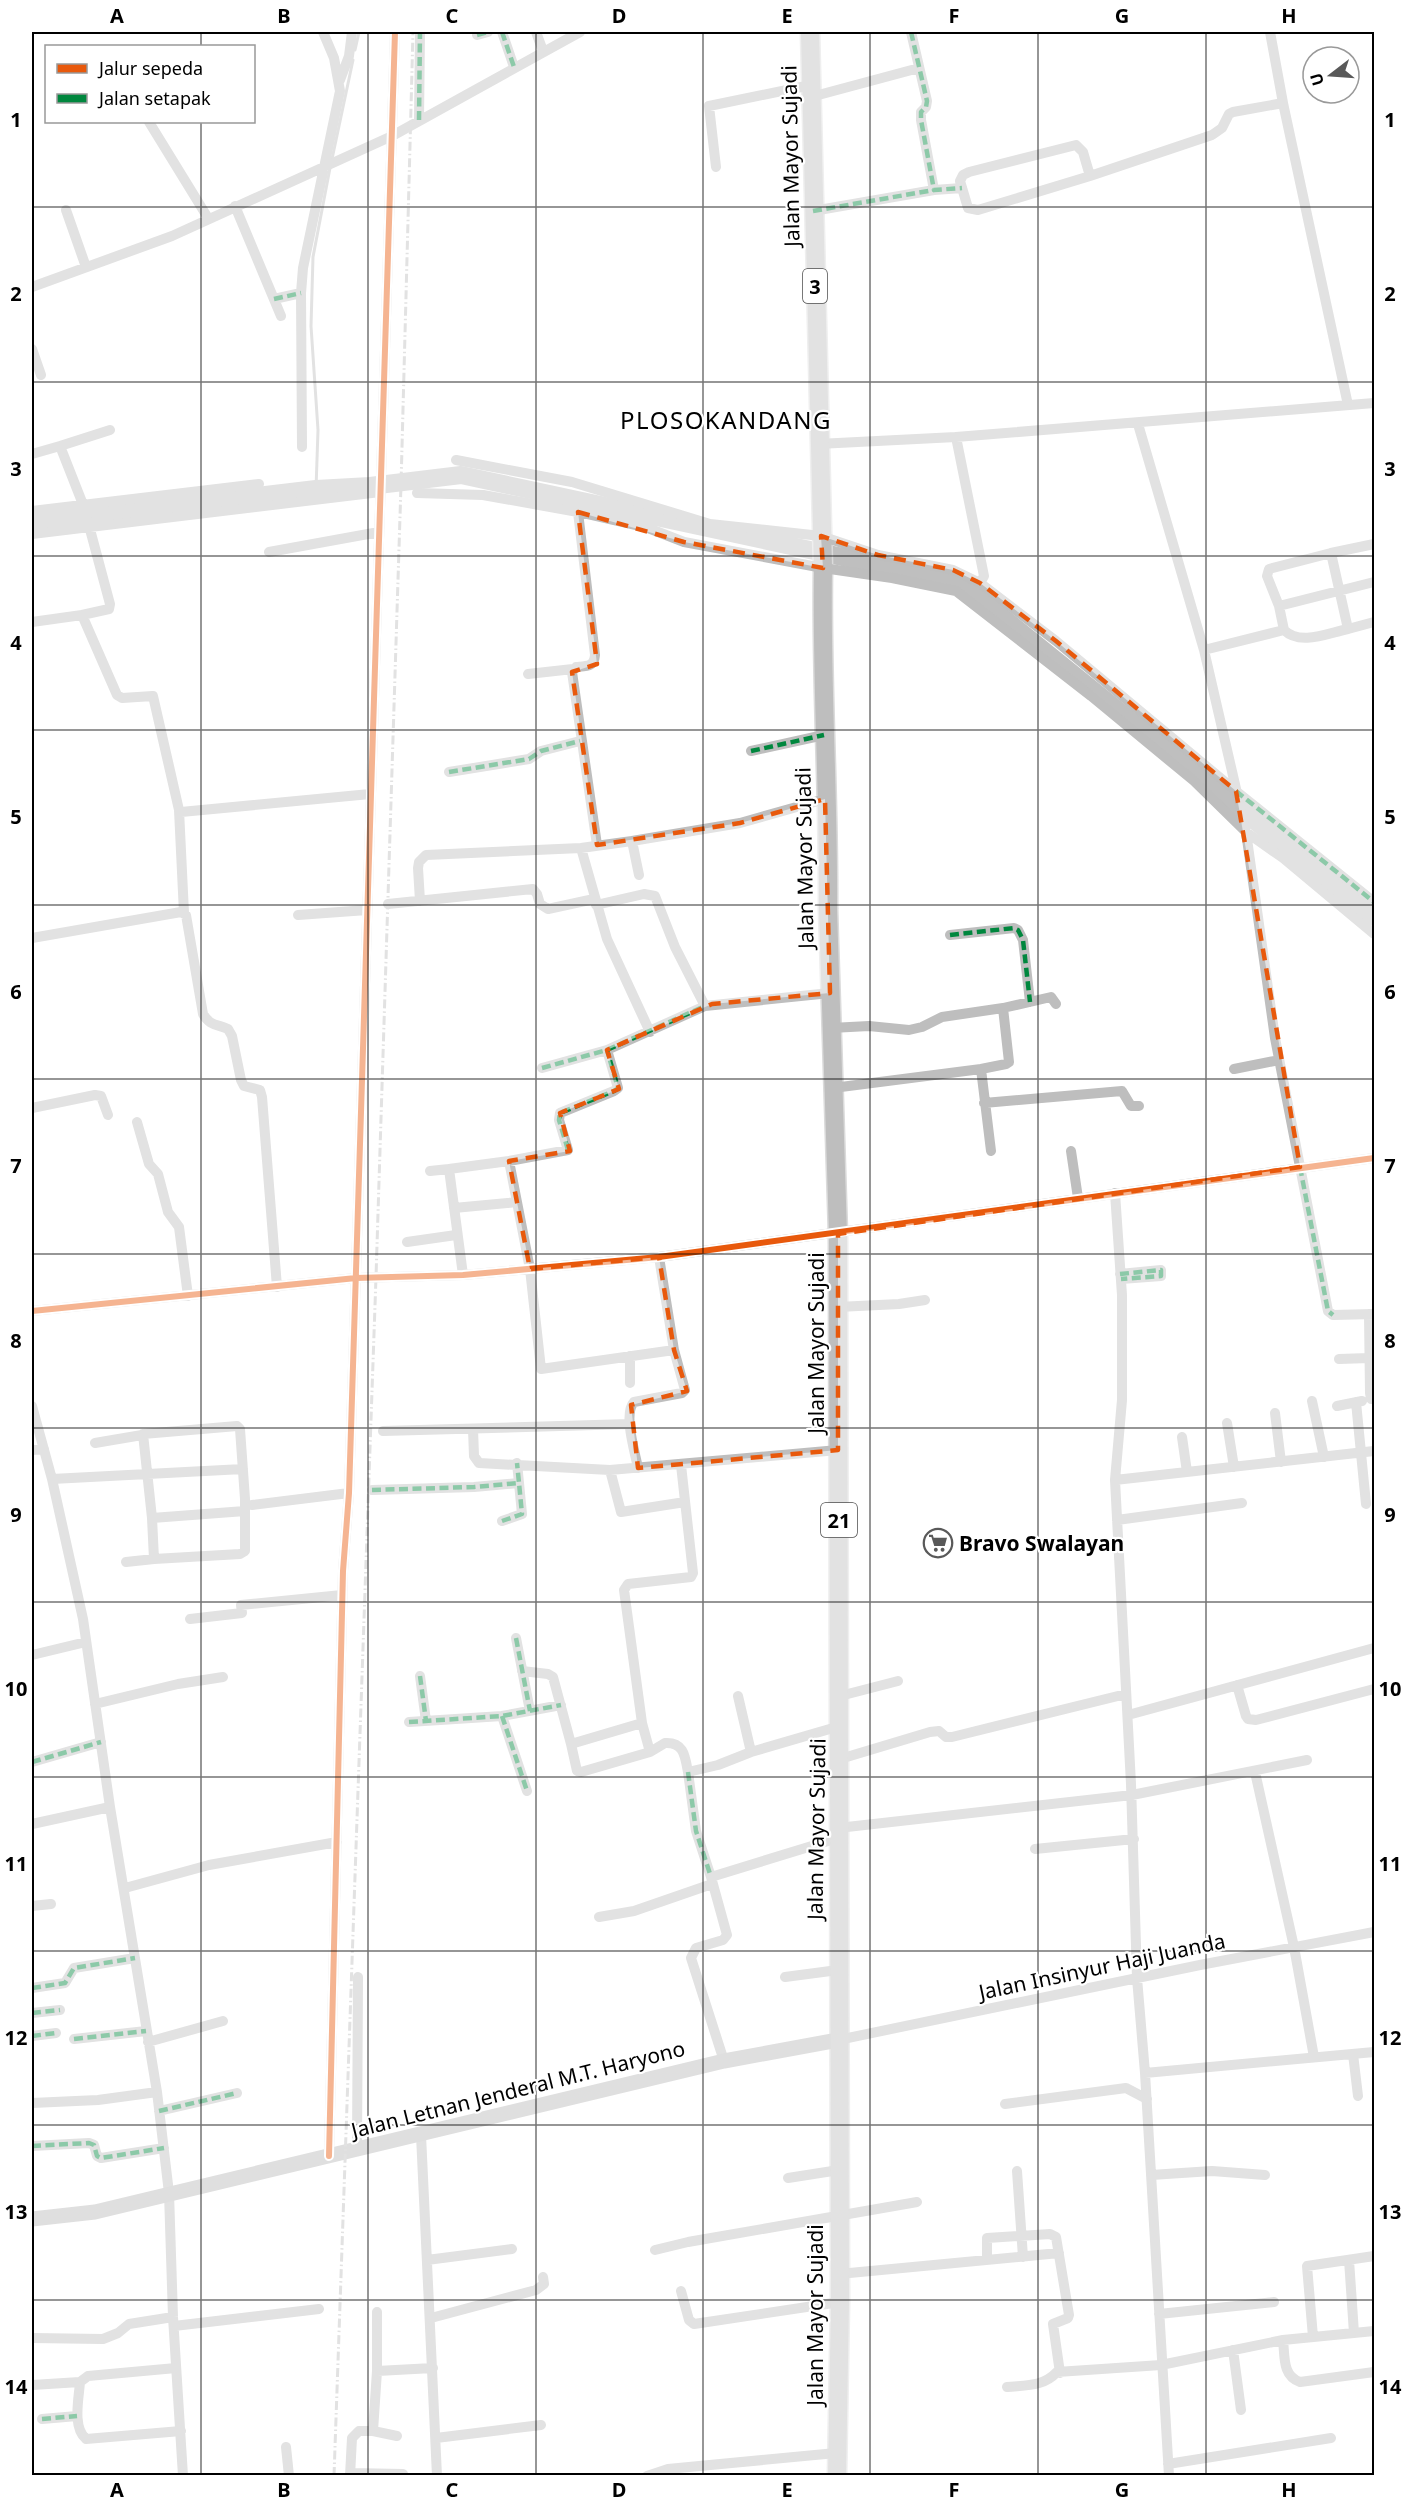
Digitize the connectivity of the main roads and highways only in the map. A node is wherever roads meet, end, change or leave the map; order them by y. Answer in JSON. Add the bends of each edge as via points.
{"nodes":[{"id":1,"x":810,"y":32,"type":"edge"},
{"id":2,"x":822,"y":566,"type":"joint"},
{"id":3,"x":838,"y":2040,"type":"junction"},
{"id":4,"x":32,"y":2218,"type":"edge"},
{"id":5,"x":837,"y":2475,"type":"edge"}],
"edges":[{"from":1,"to":2,"type":"highway","name":"Jalan Mayor Sujadi","number":"3"},
{"from":2,"to":3,"type":"highway","name":"Jalan Mayor Sujadi","number":"21","via":[[838,1234]]},
{"from":3,"to":4,"type":"main road","name":"Jalan Letnan Jenderal M.T. Haryono","via":[[724,2061],[94,2212]]},
{"from":3,"to":5,"type":"highway","name":"Jalan Mayor Sujadi","number":"21"}]}
